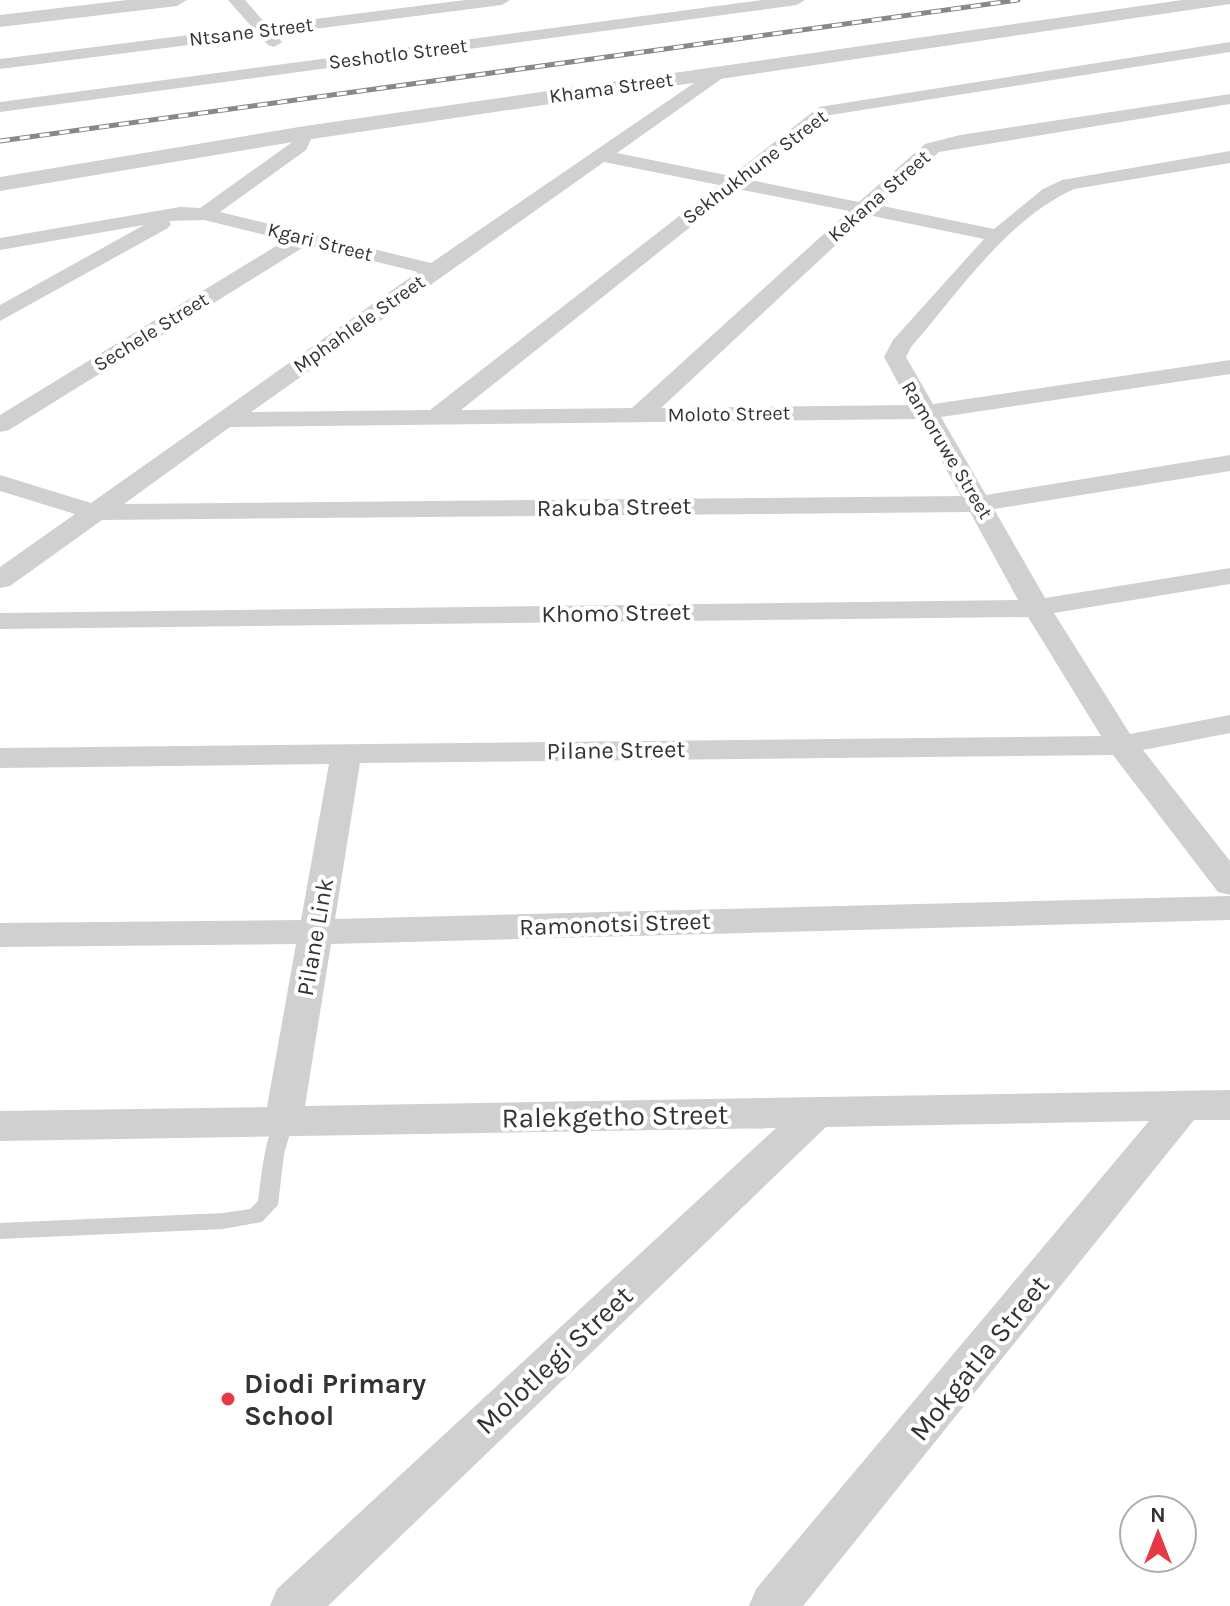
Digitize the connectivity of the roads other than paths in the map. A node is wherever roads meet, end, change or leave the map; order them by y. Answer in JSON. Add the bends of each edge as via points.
{"nodes":[{"id":1,"x":177,"y":0,"type":"edge"},
{"id":2,"x":236,"y":0,"type":"edge"},
{"id":3,"x":502,"y":0,"type":"edge"},
{"id":4,"x":797,"y":0,"type":"edge"},
{"id":5,"x":1223,"y":0,"type":"edge"},
{"id":6,"x":734,"y":4,"type":"edge"},
{"id":7,"x":0,"y":21,"type":"edge"},
{"id":8,"x":265,"y":30,"type":"junction"},
{"id":9,"x":1230,"y":47,"type":"edge"},
{"id":10,"x":0,"y":64,"type":"edge"},
{"id":11,"x":293,"y":68,"type":"junction"},
{"id":12,"x":722,"y":72,"type":"junction"},
{"id":13,"x":1230,"y":99,"type":"edge"},
{"id":14,"x":0,"y":107,"type":"edge"},
{"id":15,"x":305,"y":133,"type":"junction"},
{"id":16,"x":604,"y":156,"type":"junction"},
{"id":17,"x":1224,"y":162,"type":"edge"},
{"id":18,"x":733,"y":182,"type":"junction"},
{"id":19,"x":0,"y":184,"type":"edge"},
{"id":20,"x":860,"y":209,"type":"junction"},
{"id":21,"x":204,"y":214,"type":"junction"},
{"id":22,"x":138,"y":227,"type":"junction"},
{"id":23,"x":1000,"y":236,"type":"junction"},
{"id":24,"x":302,"y":239,"type":"junction"},
{"id":25,"x":0,"y":244,"type":"edge"},
{"id":26,"x":435,"y":270,"type":"junction"},
{"id":27,"x":2,"y":312,"type":"edge"},
{"id":28,"x":1230,"y":367,"type":"edge"},
{"id":29,"x":925,"y":412,"type":"junction"},
{"id":30,"x":639,"y":415,"type":"junction"},
{"id":31,"x":437,"y":417,"type":"junction"},
{"id":32,"x":224,"y":420,"type":"junction"},
{"id":33,"x":0,"y":425,"type":"edge"},
{"id":34,"x":1230,"y":463,"type":"edge"},
{"id":35,"x":0,"y":483,"type":"edge"},
{"id":36,"x":980,"y":504,"type":"junction"},
{"id":37,"x":94,"y":512,"type":"junction"},
{"id":38,"x":1230,"y":576,"type":"edge"},
{"id":39,"x":0,"y":580,"type":"edge"},
{"id":40,"x":1037,"y":608,"type":"junction"},
{"id":41,"x":0,"y":621,"type":"edge"},
{"id":42,"x":1230,"y":724,"type":"edge"},
{"id":43,"x":1122,"y":745,"type":"junction"},
{"id":44,"x":346,"y":753,"type":"junction"},
{"id":45,"x":0,"y":758,"type":"edge"},
{"id":46,"x":1230,"y":884,"type":"edge"},
{"id":47,"x":1230,"y":908,"type":"edge"},
{"id":48,"x":316,"y":932,"type":"junction"},
{"id":49,"x":0,"y":935,"type":"edge"},
{"id":50,"x":1230,"y":1105,"type":"edge"},
{"id":51,"x":1182,"y":1108,"type":"junction"},
{"id":52,"x":815,"y":1114,"type":"junction"},
{"id":53,"x":284,"y":1120,"type":"junction"},
{"id":54,"x":0,"y":1126,"type":"edge"},
{"id":55,"x":0,"y":1231,"type":"edge"},
{"id":56,"x":294,"y":1606,"type":"edge"},
{"id":57,"x":773,"y":1606,"type":"edge"}],
"edges":[{"from":1,"to":7,"type":"street"},
{"from":2,"to":8,"type":"street"},
{"from":3,"to":8,"type":"street","name":"Ntsane Street"},
{"from":4,"to":6,"type":"street","name":"Seshotlo Street"},
{"from":5,"to":12,"type":"street","name":"Khama Street"},
{"from":6,"to":11,"type":"street","name":"Seshotlo Street"},
{"from":8,"to":10,"type":"street","name":"Ntsane Street"},
{"from":8,"to":11,"type":"street"},
{"from":9,"to":18,"type":"street","name":"Sekhukhune Street","via":[[832,108]]},
{"from":11,"to":14,"type":"street","name":"Seshotlo Street"},
{"from":12,"to":15,"type":"street","name":"Khama Street"},
{"from":12,"to":16,"type":"street","name":"Mphahlele Street"},
{"from":13,"to":20,"type":"street","name":"Kekana Street","via":[[941,145]]},
{"from":15,"to":19,"type":"street","name":"Khama Street"},
{"from":15,"to":21,"type":"street","via":[[299,146]]},
{"from":16,"to":18,"type":"street"},
{"from":16,"to":26,"type":"street","name":"Mphahlele Street"},
{"from":17,"to":23,"type":"street","name":"Ramoruwe Street","via":[[1058,186],[1035,200]]},
{"from":18,"to":20,"type":"street"},
{"from":18,"to":31,"type":"street","name":"Sekhukhune Street"},
{"from":20,"to":23,"type":"street"},
{"from":20,"to":30,"type":"street","name":"Kekana Street"},
{"from":21,"to":22,"type":"street","name":"Kgari Street","via":[[180,213]]},
{"from":21,"to":24,"type":"street","name":"Kgari Street"},
{"from":22,"to":25,"type":"street","name":"Kgari Street"},
{"from":22,"to":27,"type":"street"},
{"from":23,"to":29,"type":"street","name":"Ramoruwe Street","via":[[896,352],[896,363]]},
{"from":24,"to":26,"type":"street","name":"Kgari Street"},
{"from":24,"to":33,"type":"street","name":"Sechele Street"},
{"from":26,"to":32,"type":"street","name":"Mphahlele Street"},
{"from":28,"to":29,"type":"street","name":"Moloto Street"},
{"from":29,"to":30,"type":"street","name":"Moloto Street"},
{"from":29,"to":36,"type":"street","name":"Ramoruwe Street"},
{"from":30,"to":31,"type":"street","name":"Moloto Street"},
{"from":31,"to":32,"type":"street","name":"Moloto Street"},
{"from":32,"to":37,"type":"street","name":"Mphahlele Street"},
{"from":34,"to":36,"type":"street","name":"Rakuba Street"},
{"from":35,"to":37,"type":"street","name":"Rakuba Street"},
{"from":36,"to":37,"type":"street","name":"Rakuba Street"},
{"from":36,"to":40,"type":"street","name":"Ramoruwe Street"},
{"from":37,"to":39,"type":"street","name":"Mphahlele Street"},
{"from":38,"to":40,"type":"street","name":"Khomo Street"},
{"from":40,"to":41,"type":"street","name":"Khomo Street"},
{"from":40,"to":43,"type":"street","name":"Ramoruwe Street"},
{"from":42,"to":43,"type":"street","name":"Pilane Street"},
{"from":43,"to":44,"type":"street","name":"Pilane Street"},
{"from":43,"to":46,"type":"street","name":"Ramoruwe Street"},
{"from":44,"to":45,"type":"street","name":"Pilane Street"},
{"from":44,"to":48,"type":"street","name":"Pilane Link"},
{"from":47,"to":48,"type":"street","name":"Ramonotsi Street"},
{"from":48,"to":49,"type":"street","name":"Ramonotsi Street"},
{"from":48,"to":53,"type":"street","name":"Pilane Link"},
{"from":50,"to":51,"type":"street","name":"Ralekgetho Street"},
{"from":51,"to":52,"type":"street","name":"Ralekgetho Street"},
{"from":51,"to":57,"type":"street","name":"Mokgatla Street"},
{"from":52,"to":53,"type":"street","name":"Ralekgetho Street"},
{"from":52,"to":56,"type":"street","name":"Molotlegi Street"},
{"from":53,"to":54,"type":"street","name":"Ralekgetho Street"},
{"from":53,"to":55,"type":"lane","via":[[268,1205],[255,1216]]}]}
